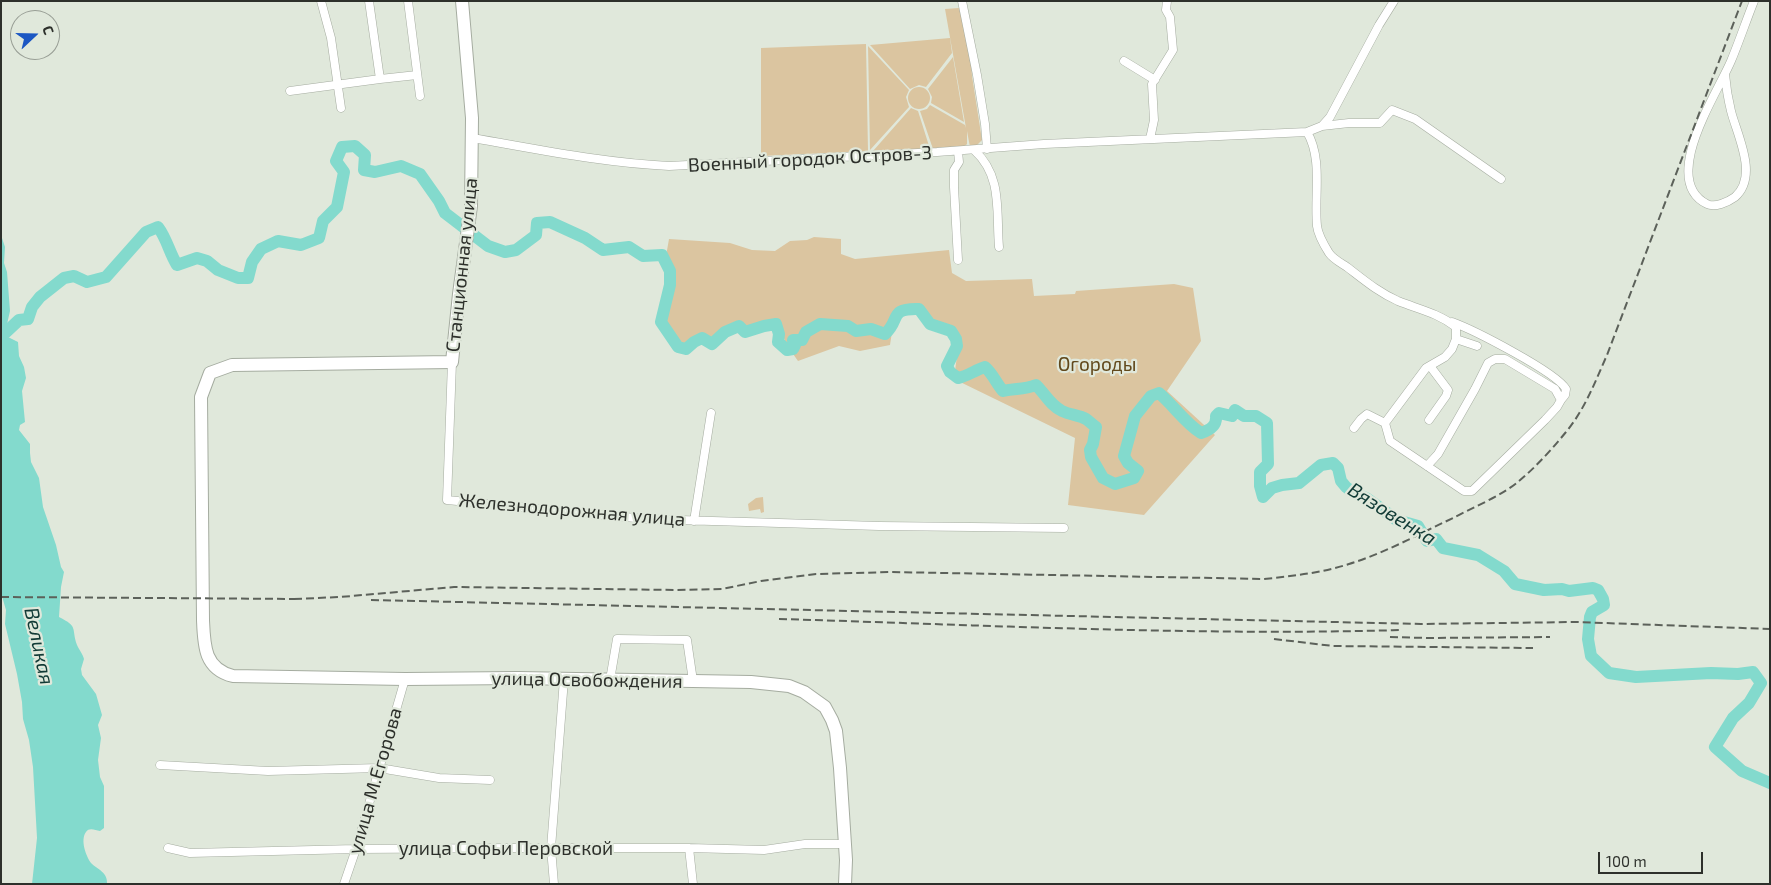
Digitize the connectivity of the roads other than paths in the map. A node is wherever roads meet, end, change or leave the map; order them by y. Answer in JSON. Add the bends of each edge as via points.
{"nodes":[{"id":1,"x":321,"y":1,"type":"edge"},
{"id":2,"x":369,"y":1,"type":"edge"},
{"id":3,"x":408,"y":1,"type":"edge"},
{"id":4,"x":462,"y":1,"type":"edge"},
{"id":5,"x":962,"y":1,"type":"edge"},
{"id":6,"x":1167,"y":1,"type":"edge"},
{"id":7,"x":1394,"y":1,"type":"edge"},
{"id":8,"x":1754,"y":1,"type":"edge"},
{"id":9,"x":1124,"y":62,"type":"dead end"},
{"id":10,"x":1725,"y":74,"type":"junction"},
{"id":11,"x":417,"y":75,"type":"junction"},
{"id":12,"x":380,"y":79,"type":"junction"},
{"id":13,"x":1155,"y":80,"type":"junction"},
{"id":14,"x":338,"y":85,"type":"junction"},
{"id":15,"x":290,"y":91,"type":"dead end"},
{"id":16,"x":420,"y":96,"type":"dead end"},
{"id":17,"x":341,"y":108,"type":"dead end"},
{"id":18,"x":1322,"y":126,"type":"junction"},
{"id":19,"x":1307,"y":132,"type":"junction"},
{"id":20,"x":472,"y":138,"type":"junction"},
{"id":21,"x":1150,"y":139,"type":"junction"},
{"id":22,"x":987,"y":149,"type":"junction"},
{"id":23,"x":974,"y":150,"type":"junction"},
{"id":24,"x":958,"y":151,"type":"junction"},
{"id":25,"x":1501,"y":180,"type":"dead end"},
{"id":26,"x":1000,"y":247,"type":"dead end"},
{"id":27,"x":958,"y":260,"type":"dead end"},
{"id":28,"x":1448,"y":320,"type":"junction"},
{"id":29,"x":1456,"y":339,"type":"junction"},
{"id":30,"x":1499,"y":344,"type":"junction"},
{"id":31,"x":1477,"y":346,"type":"dead end"},
{"id":32,"x":452,"y":362,"type":"junction"},
{"id":33,"x":1488,"y":363,"type":"junction"},
{"id":34,"x":1430,"y":366,"type":"junction"},
{"id":35,"x":1561,"y":400,"type":"junction"},
{"id":36,"x":711,"y":413,"type":"dead end"},
{"id":37,"x":1429,"y":420,"type":"dead end"},
{"id":38,"x":1385,"y":424,"type":"junction"},
{"id":39,"x":1354,"y":428,"type":"dead end"},
{"id":40,"x":1427,"y":466,"type":"junction"},
{"id":41,"x":694,"y":521,"type":"junction"},
{"id":42,"x":1064,"y":528,"type":"dead end"},
{"id":43,"x":405,"y":678,"type":"junction"},
{"id":44,"x":564,"y":679,"type":"junction"},
{"id":45,"x":610,"y":680,"type":"junction"},
{"id":46,"x":693,"y":681,"type":"junction"},
{"id":47,"x":160,"y":765,"type":"dead end"},
{"id":48,"x":379,"y":768,"type":"junction"},
{"id":49,"x":490,"y":780,"type":"dead end"},
{"id":50,"x":845,"y":844,"type":"junction"},
{"id":51,"x":168,"y":848,"type":"dead end"},
{"id":52,"x":551,"y":848,"type":"junction"},
{"id":53,"x":689,"y":848,"type":"junction"},
{"id":54,"x":356,"y":849,"type":"junction"},
{"id":55,"x":344,"y":884,"type":"edge"},
{"id":56,"x":554,"y":884,"type":"edge"},
{"id":57,"x":693,"y":884,"type":"edge"},
{"id":58,"x":845,"y":884,"type":"edge"}],
"edges":[{"from":1,"to":14,"type":"street"},
{"from":2,"to":12,"type":"street"},
{"from":3,"to":11,"type":"street"},
{"from":4,"to":20,"type":"main road","name":"Станционная улица"},
{"from":5,"to":22,"type":"street"},
{"from":6,"to":13,"type":"street","via":[[1173,50]]},
{"from":7,"to":18,"type":"street"},
{"from":8,"to":10,"type":"street"},
{"from":9,"to":13,"type":"street"},
{"from":10,"to":10,"type":"street","via":[[1692,146],[1689,167],[1690,186],[1697,199],[1710,206],[1723,204],[1735,197],[1744,186],[1746,170]]},
{"from":11,"to":12,"type":"street"},
{"from":11,"to":16,"type":"street"},
{"from":12,"to":14,"type":"street"},
{"from":13,"to":21,"type":"street","via":[[1152,84],[1154,120]]},
{"from":14,"to":15,"type":"street"},
{"from":14,"to":17,"type":"street"},
{"from":18,"to":19,"type":"street","name":"Военный городок Остров-3"},
{"from":18,"to":25,"type":"street","name":"Военный городок Остров-3","via":[[1380,123],[1392,110],[1415,119]]},
{"from":19,"to":21,"type":"street","name":"Военный городок Остров-3"},
{"from":19,"to":28,"type":"street","via":[[1312,140],[1316,165],[1318,232],[1330,255],[1376,291]]},
{"from":20,"to":24,"type":"street","name":"Военный городок Остров-3","via":[[552,152],[669,166]]},
{"from":20,"to":32,"type":"main road","name":"Станционная улица","via":[[471,206]]},
{"from":21,"to":22,"type":"street","name":"Военный городок Остров-3"},
{"from":22,"to":23,"type":"street","name":"Военный городок Остров-3"},
{"from":23,"to":24,"type":"street","name":"Военный городок Остров-3"},
{"from":23,"to":26,"type":"street","via":[[983,159],[995,184]]},
{"from":24,"to":27,"type":"street","via":[[959,162],[954,170]]},
{"from":28,"to":29,"type":"street","via":[[1456,327]]},
{"from":28,"to":30,"type":"street"},
{"from":29,"to":31,"type":"street"},
{"from":29,"to":34,"type":"street","via":[[1445,357]]},
{"from":30,"to":33,"type":"street"},
{"from":30,"to":35,"type":"street","via":[[1563,384],[1566,389]]},
{"from":32,"to":41,"type":"street","name":"Железнодорожная улица","via":[[447,500]]},
{"from":32,"to":43,"type":"main road","name":"улица Освобождения","via":[[232,364],[210,373],[201,397],[203,620],[204,647],[209,659],[223,674],[233,676]]},
{"from":33,"to":35,"type":"street","via":[[1505,359],[1555,389]]},
{"from":33,"to":40,"type":"street","via":[[1438,454]]},
{"from":34,"to":37,"type":"street","via":[[1448,390]]},
{"from":34,"to":38,"type":"street"},
{"from":35,"to":40,"type":"street","via":[[1545,420],[1472,491],[1464,491]]},
{"from":36,"to":41,"type":"street"},
{"from":38,"to":39,"type":"street","via":[[1368,414]]},
{"from":38,"to":40,"type":"street","via":[[1390,441]]},
{"from":41,"to":42,"type":"street","name":"Железнодорожная улица"},
{"from":43,"to":44,"type":"main road","name":"улица Освобождения"},
{"from":43,"to":48,"type":"street","name":"улица М.Егорова"},
{"from":44,"to":45,"type":"main road","name":"улица Освобождения"},
{"from":44,"to":52,"type":"street"},
{"from":45,"to":46,"type":"main road","name":"улица Освобождения"},
{"from":45,"to":46,"type":"street","via":[[618,639],[687,640]]},
{"from":46,"to":50,"type":"main road","name":"улица Освобождения","via":[[789,686],[825,707],[836,731]]},
{"from":47,"to":48,"type":"street","via":[[268,771]]},
{"from":48,"to":49,"type":"street","via":[[439,778]]},
{"from":48,"to":54,"type":"street","name":"улица М.Егорова"},
{"from":50,"to":53,"type":"street","name":"улица Софьи Перовской","via":[[805,844],[764,850]]},
{"from":50,"to":58,"type":"main road","name":"улица Освобождения"},
{"from":51,"to":54,"type":"street","name":"улица Софьи Перовской","via":[[190,853]]},
{"from":52,"to":53,"type":"street","name":"улица Софьи Перовской"},
{"from":52,"to":54,"type":"street","name":"улица Софьи Перовской"},
{"from":52,"to":56,"type":"street"},
{"from":53,"to":57,"type":"street"},
{"from":54,"to":55,"type":"street","name":"улица М.Егорова"}]}
